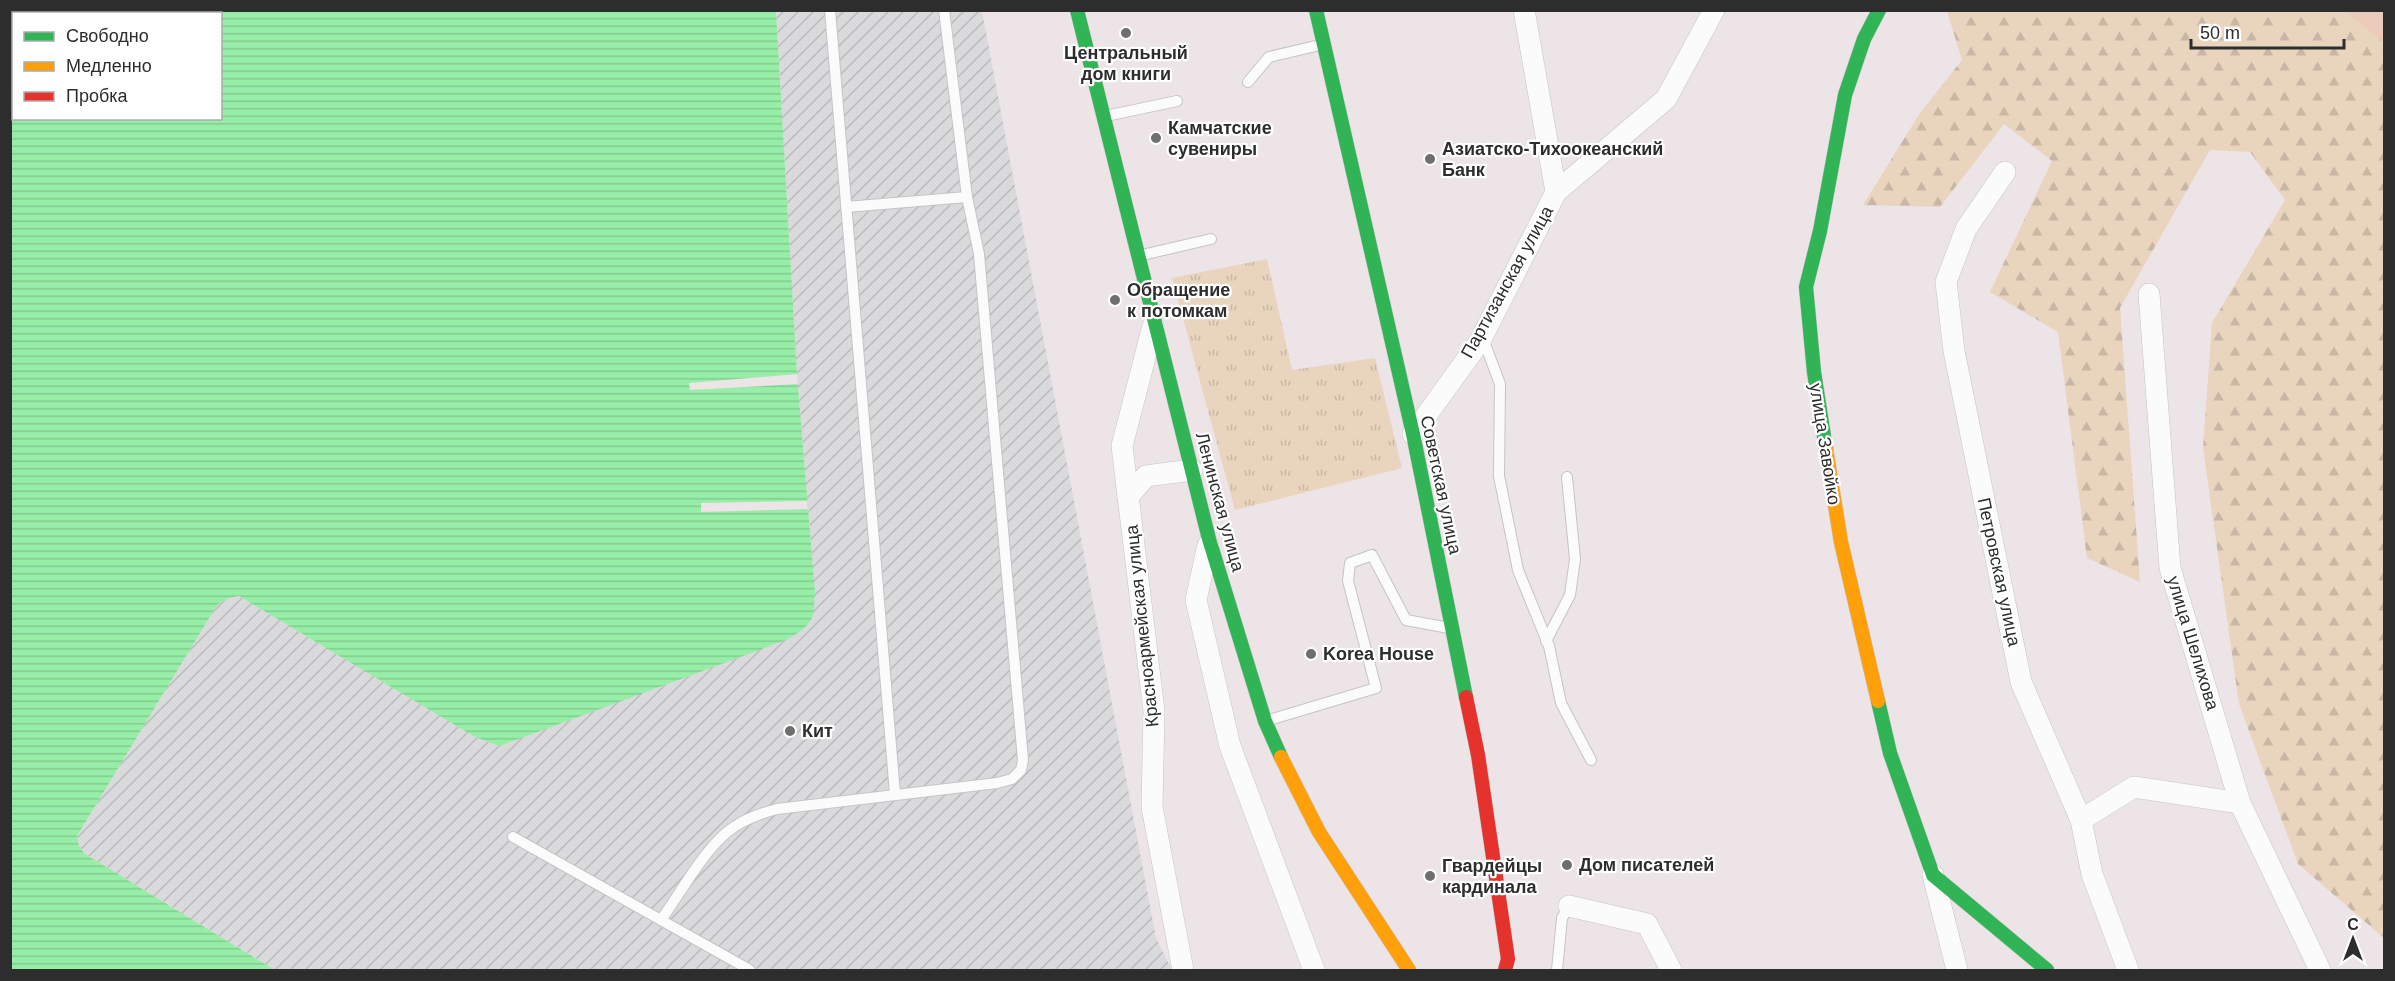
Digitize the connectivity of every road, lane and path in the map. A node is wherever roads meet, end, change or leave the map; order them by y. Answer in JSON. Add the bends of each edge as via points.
{"nodes":[{"id":1,"x":830,"y":10,"type":"edge"},
{"id":2,"x":944,"y":10,"type":"edge"},
{"id":3,"x":1077,"y":10,"type":"edge"},
{"id":4,"x":1316,"y":10,"type":"edge"},
{"id":5,"x":1524,"y":10,"type":"edge"},
{"id":6,"x":1714,"y":10,"type":"edge"},
{"id":7,"x":1879,"y":10,"type":"edge"},
{"id":8,"x":1323,"y":44,"type":"junction"},
{"id":9,"x":1248,"y":82,"type":"dead end"},
{"id":10,"x":1177,"y":101,"type":"dead end"},
{"id":11,"x":1103,"y":116,"type":"junction"},
{"id":12,"x":2005,"y":172,"type":"dead end"},
{"id":13,"x":1556,"y":192,"type":"junction"},
{"id":14,"x":968,"y":197,"type":"junction"},
{"id":15,"x":846,"y":207,"type":"junction"},
{"id":16,"x":1211,"y":239,"type":"dead end"},
{"id":17,"x":1139,"y":256,"type":"junction"},
{"id":18,"x":2149,"y":294,"type":"dead end"},
{"id":19,"x":1155,"y":319,"type":"junction"},
{"id":20,"x":1482,"y":336,"type":"junction"},
{"id":21,"x":1413,"y":434,"type":"junction"},
{"id":22,"x":1192,"y":470,"type":"junction"},
{"id":23,"x":1567,"y":477,"type":"dead end"},
{"id":24,"x":1128,"y":497,"type":"junction"},
{"id":25,"x":1209,"y":538,"type":"junction"},
{"id":26,"x":1452,"y":628,"type":"junction"},
{"id":27,"x":1546,"y":641,"type":"junction"},
{"id":28,"x":1265,"y":721,"type":"junction"},
{"id":29,"x":1591,"y":760,"type":"dead end"},
{"id":30,"x":895,"y":794,"type":"junction"},
{"id":31,"x":2241,"y":803,"type":"junction"},
{"id":32,"x":2081,"y":820,"type":"junction"},
{"id":33,"x":513,"y":837,"type":"dead end"},
{"id":34,"x":1932,"y":875,"type":"junction"},
{"id":35,"x":1569,"y":906,"type":"joint"},
{"id":36,"x":661,"y":921,"type":"junction"},
{"id":37,"x":1507,"y":967,"type":"edge"},
{"id":38,"x":750,"y":970,"type":"edge"},
{"id":39,"x":1183,"y":970,"type":"edge"},
{"id":40,"x":1314,"y":970,"type":"edge"},
{"id":41,"x":1409,"y":970,"type":"edge"},
{"id":42,"x":1557,"y":970,"type":"edge"},
{"id":43,"x":1671,"y":970,"type":"edge"},
{"id":44,"x":1957,"y":970,"type":"edge"},
{"id":45,"x":2047,"y":970,"type":"edge"},
{"id":46,"x":2128,"y":970,"type":"edge"},
{"id":47,"x":2320,"y":970,"type":"edge"}],
"edges":[{"from":1,"to":15,"type":"lane"},
{"from":2,"to":14,"type":"lane"},
{"from":3,"to":11,"type":"main road","name":"Ленинская улица"},
{"from":4,"to":8,"type":"main road","name":"Советская улица"},
{"from":5,"to":13,"type":"street","name":"Партизанская улица"},
{"from":6,"to":13,"type":"street","via":[[1666,99]]},
{"from":7,"to":34,"type":"main road","name":"улица Завойко","via":[[1864,39],[1845,95],[1806,286],[1814,372],[1841,542],[1890,753]]},
{"from":8,"to":9,"type":"lane","via":[[1269,57]]},
{"from":8,"to":21,"type":"main road","name":"Советская улица"},
{"from":10,"to":11,"type":"lane"},
{"from":11,"to":17,"type":"main road","name":"Ленинская улица"},
{"from":12,"to":32,"type":"street","name":"Петровская улица","via":[[1966,228],[1946,282],[1954,351],[2021,682]]},
{"from":13,"to":20,"type":"street","name":"Партизанская улица"},
{"from":14,"to":15,"type":"lane"},
{"from":14,"to":30,"type":"lane","via":[[979,254],[1023,765],[1016,776],[1002,782]]},
{"from":15,"to":30,"type":"lane"},
{"from":16,"to":17,"type":"lane"},
{"from":17,"to":19,"type":"main road","name":"Ленинская улица"},
{"from":18,"to":31,"type":"street","name":"улица Шелихова","via":[[2170,568]]},
{"from":19,"to":22,"type":"main road","name":"Ленинская улица"},
{"from":19,"to":24,"type":"street","name":"Красноармейская улица","via":[[1122,446]]},
{"from":20,"to":21,"type":"street","name":"Партизанская улица"},
{"from":20,"to":27,"type":"lane","via":[[1500,384],[1499,476],[1518,570]]},
{"from":21,"to":26,"type":"main road","name":"Советская улица"},
{"from":22,"to":24,"type":"street","via":[[1146,476]]},
{"from":22,"to":25,"type":"main road","name":"Ленинская улица"},
{"from":23,"to":27,"type":"lane","via":[[1575,559],[1570,595]]},
{"from":24,"to":39,"type":"street","name":"Красноармейская улица","via":[[1154,711],[1152,807]]},
{"from":25,"to":28,"type":"main road","name":"Ленинская улица"},
{"from":25,"to":40,"type":"street","via":[[1196,600],[1230,746]]},
{"from":26,"to":28,"type":"lane","via":[[1406,620],[1372,555],[1350,563],[1348,581],[1376,688]]},
{"from":26,"to":37,"type":"main road","name":"Советская улица","via":[[1478,755]]},
{"from":27,"to":29,"type":"lane","via":[[1561,703]]},
{"from":28,"to":41,"type":"main road","name":"Ленинская улица","via":[[1319,831]]},
{"from":30,"to":36,"type":"lane","via":[[777,809],[744,821],[716,843]]},
{"from":31,"to":32,"type":"street","via":[[2134,787]]},
{"from":31,"to":47,"type":"street","name":"улица Шелихова"},
{"from":32,"to":46,"type":"street","name":"Петровская улица","via":[[2092,874]]},
{"from":33,"to":36,"type":"lane"},
{"from":34,"to":44,"type":"street","name":"улица Завойко"},
{"from":34,"to":45,"type":"main road"},
{"from":35,"to":42,"type":"lane","via":[[1562,918]]},
{"from":35,"to":43,"type":"street","via":[[1647,924]]},
{"from":36,"to":38,"type":"lane"}]}
